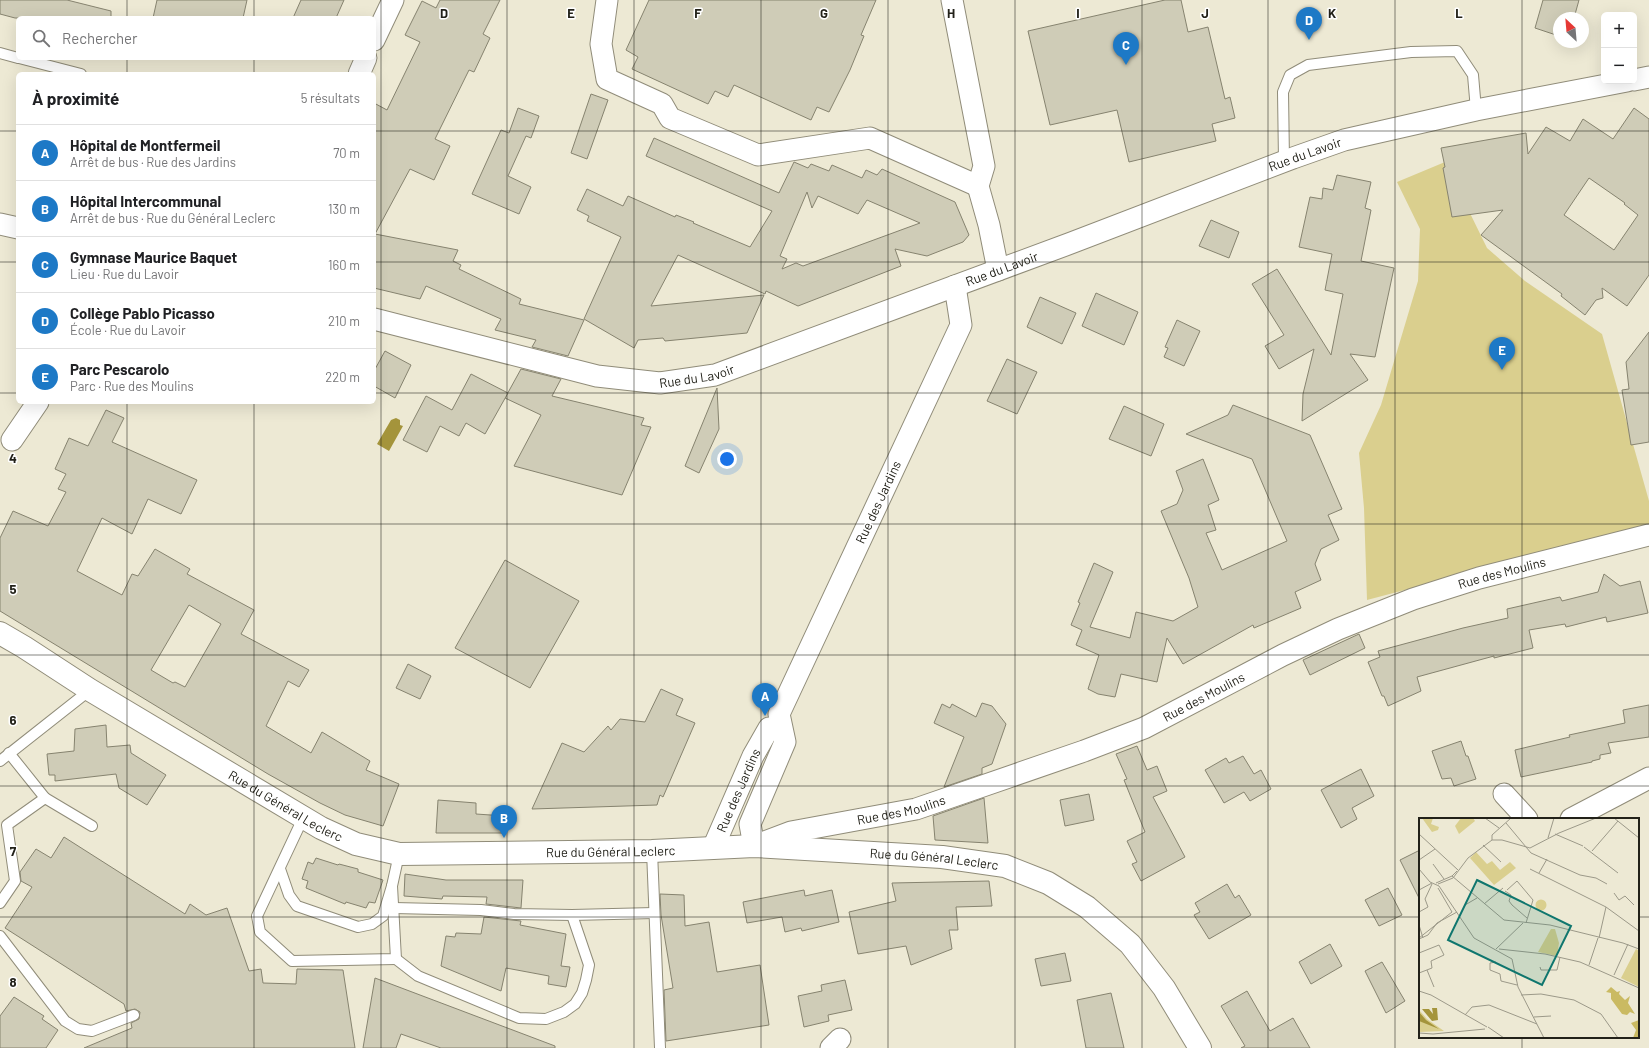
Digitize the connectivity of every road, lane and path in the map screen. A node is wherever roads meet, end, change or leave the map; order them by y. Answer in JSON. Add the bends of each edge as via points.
{"nodes":[{"id":1,"x":392,"y":0,"type":"edge"},
{"id":2,"x":607,"y":0,"type":"edge"},
{"id":3,"x":952,"y":0,"type":"edge"},
{"id":4,"x":376,"y":36,"type":"edge"},
{"id":5,"x":0,"y":53,"type":"edge"},
{"id":6,"x":16,"y":57,"type":"edge"},
{"id":7,"x":26,"y":60,"type":"edge"},
{"id":8,"x":365,"y":60,"type":"edge"},
{"id":9,"x":73,"y":72,"type":"edge"},
{"id":10,"x":360,"y":72,"type":"edge"},
{"id":11,"x":1649,"y":77,"type":"edge"},
{"id":12,"x":1637,"y":79,"type":"edge"},
{"id":13,"x":1611,"y":84,"type":"edge"},
{"id":14,"x":1476,"y":110,"type":"junction"},
{"id":15,"x":1284,"y":161,"type":"junction"},
{"id":16,"x":978,"y":186,"type":"junction"},
{"id":17,"x":0,"y":224,"type":"edge"},
{"id":18,"x":16,"y":228,"type":"edge"},
{"id":19,"x":998,"y":270,"type":"junction"},
{"id":20,"x":955,"y":286,"type":"junction"},
{"id":21,"x":376,"y":320,"type":"edge"},
{"id":22,"x":37,"y":404,"type":"edge"},
{"id":23,"x":12,"y":440,"type":"dead end"},
{"id":24,"x":1649,"y":535,"type":"edge"},
{"id":25,"x":0,"y":633,"type":"edge"},
{"id":26,"x":90,"y":690,"type":"junction"},
{"id":27,"x":774,"y":721,"type":"junction"},
{"id":28,"x":9,"y":753,"type":"junction"},
{"id":29,"x":0,"y":761,"type":"edge"},
{"id":30,"x":1649,"y":778,"type":"edge"},
{"id":31,"x":1504,"y":794,"type":"dead end"},
{"id":32,"x":45,"y":798,"type":"junction"},
{"id":33,"x":304,"y":816,"type":"junction"},
{"id":34,"x":1525,"y":818,"type":"edge"},
{"id":35,"x":1573,"y":818,"type":"edge"},
{"id":36,"x":92,"y":826,"type":"dead end"},
{"id":37,"x":824,"y":827,"type":"junction"},
{"id":38,"x":754,"y":846,"type":"junction"},
{"id":39,"x":713,"y":848,"type":"junction"},
{"id":40,"x":652,"y":851,"type":"junction"},
{"id":41,"x":823,"y":851,"type":"junction"},
{"id":42,"x":399,"y":854,"type":"junction"},
{"id":43,"x":280,"y":868,"type":"junction"},
{"id":44,"x":392,"y":886,"type":"junction"},
{"id":45,"x":0,"y":903,"type":"edge"},
{"id":46,"x":394,"y":908,"type":"junction"},
{"id":47,"x":654,"y":913,"type":"junction"},
{"id":48,"x":572,"y":915,"type":"junction"},
{"id":49,"x":0,"y":936,"type":"edge"},
{"id":50,"x":396,"y":958,"type":"junction"},
{"id":51,"x":134,"y":1015,"type":"dead end"},
{"id":52,"x":660,"y":1048,"type":"edge"},
{"id":53,"x":1200,"y":1048,"type":"edge"}],
"edges":[{"from":1,"to":4,"type":"street"},
{"from":2,"to":16,"type":"street","via":[[601,44],[607,79],[662,104],[670,118],[758,154],[870,138]]},
{"from":3,"to":16,"type":"street","via":[[984,166]]},
{"from":5,"to":6,"type":"lane"},
{"from":7,"to":9,"type":"lane"},
{"from":8,"to":10,"type":"street"},
{"from":11,"to":12,"type":"street"},
{"from":13,"to":14,"type":"street","name":"Rue du Lavoir"},
{"from":14,"to":15,"type":"street","name":"Rue du Lavoir","via":[[1344,140]]},
{"from":14,"to":15,"type":"lane","via":[[1473,75],[1457,51],[1411,52],[1308,65],[1290,75],[1283,92]]},
{"from":15,"to":19,"type":"street","name":"Rue du Lavoir"},
{"from":16,"to":19,"type":"street"},
{"from":17,"to":18,"type":"street"},
{"from":19,"to":20,"type":"street","name":"Rue du Lavoir"},
{"from":20,"to":21,"type":"street","name":"Rue du Lavoir","via":[[715,375],[660,383],[597,376]]},
{"from":20,"to":27,"type":"street","name":"Rue des Jardins","via":[[961,325]]},
{"from":22,"to":23,"type":"street"},
{"from":24,"to":37,"type":"street","name":"Rue des Moulins","via":[[1480,578],[1413,599],[1296,648],[1144,728],[916,809]]},
{"from":25,"to":26,"type":"street","name":"Rue du Général Leclerc"},
{"from":26,"to":28,"type":"lane"},
{"from":26,"to":33,"type":"street","name":"Rue du Général Leclerc"},
{"from":27,"to":38,"type":"street","name":"Rue des Jardins","via":[[785,742],[750,824]]},
{"from":27,"to":39,"type":"street","name":"Rue des Jardins","via":[[756,751]]},
{"from":28,"to":29,"type":"lane"},
{"from":28,"to":32,"type":"lane"},
{"from":30,"to":35,"type":"street"},
{"from":31,"to":34,"type":"street"},
{"from":32,"to":36,"type":"lane"},
{"from":32,"to":45,"type":"lane","via":[[7,825],[15,881]]},
{"from":33,"to":42,"type":"street","name":"Rue du Général Leclerc","via":[[321,828],[356,844]]},
{"from":33,"to":43,"type":"lane"},
{"from":37,"to":38,"type":"street","name":"Rue des Moulins","via":[[791,832]]},
{"from":37,"to":41,"type":"street","via":[[826,840]]},
{"from":38,"to":39,"type":"street","name":"Rue du Général Leclerc"},
{"from":38,"to":41,"type":"street","name":"Rue du Général Leclerc"},
{"from":39,"to":40,"type":"street","name":"Rue du Général Leclerc"},
{"from":40,"to":42,"type":"street","name":"Rue du Général Leclerc"},
{"from":40,"to":47,"type":"lane"},
{"from":41,"to":53,"type":"street","name":"Rue du Général Leclerc","via":[[942,857],[1005,866],[1048,883],[1087,907],[1130,944],[1164,988]]},
{"from":42,"to":44,"type":"lane"},
{"from":43,"to":44,"type":"lane","via":[[289,895],[297,906],[358,927],[372,924],[383,916]]},
{"from":43,"to":50,"type":"lane","via":[[257,916],[260,932],[292,961]]},
{"from":44,"to":46,"type":"lane"},
{"from":46,"to":48,"type":"lane"},
{"from":46,"to":50,"type":"lane"},
{"from":47,"to":48,"type":"lane"},
{"from":47,"to":52,"type":"lane"},
{"from":48,"to":50,"type":"lane","via":[[589,965],[586,980],[575,1004],[564,1012],[546,1019],[519,1018],[418,976]]},
{"from":49,"to":51,"type":"lane","via":[[65,1021],[78,1029],[92,1031]]}]}
